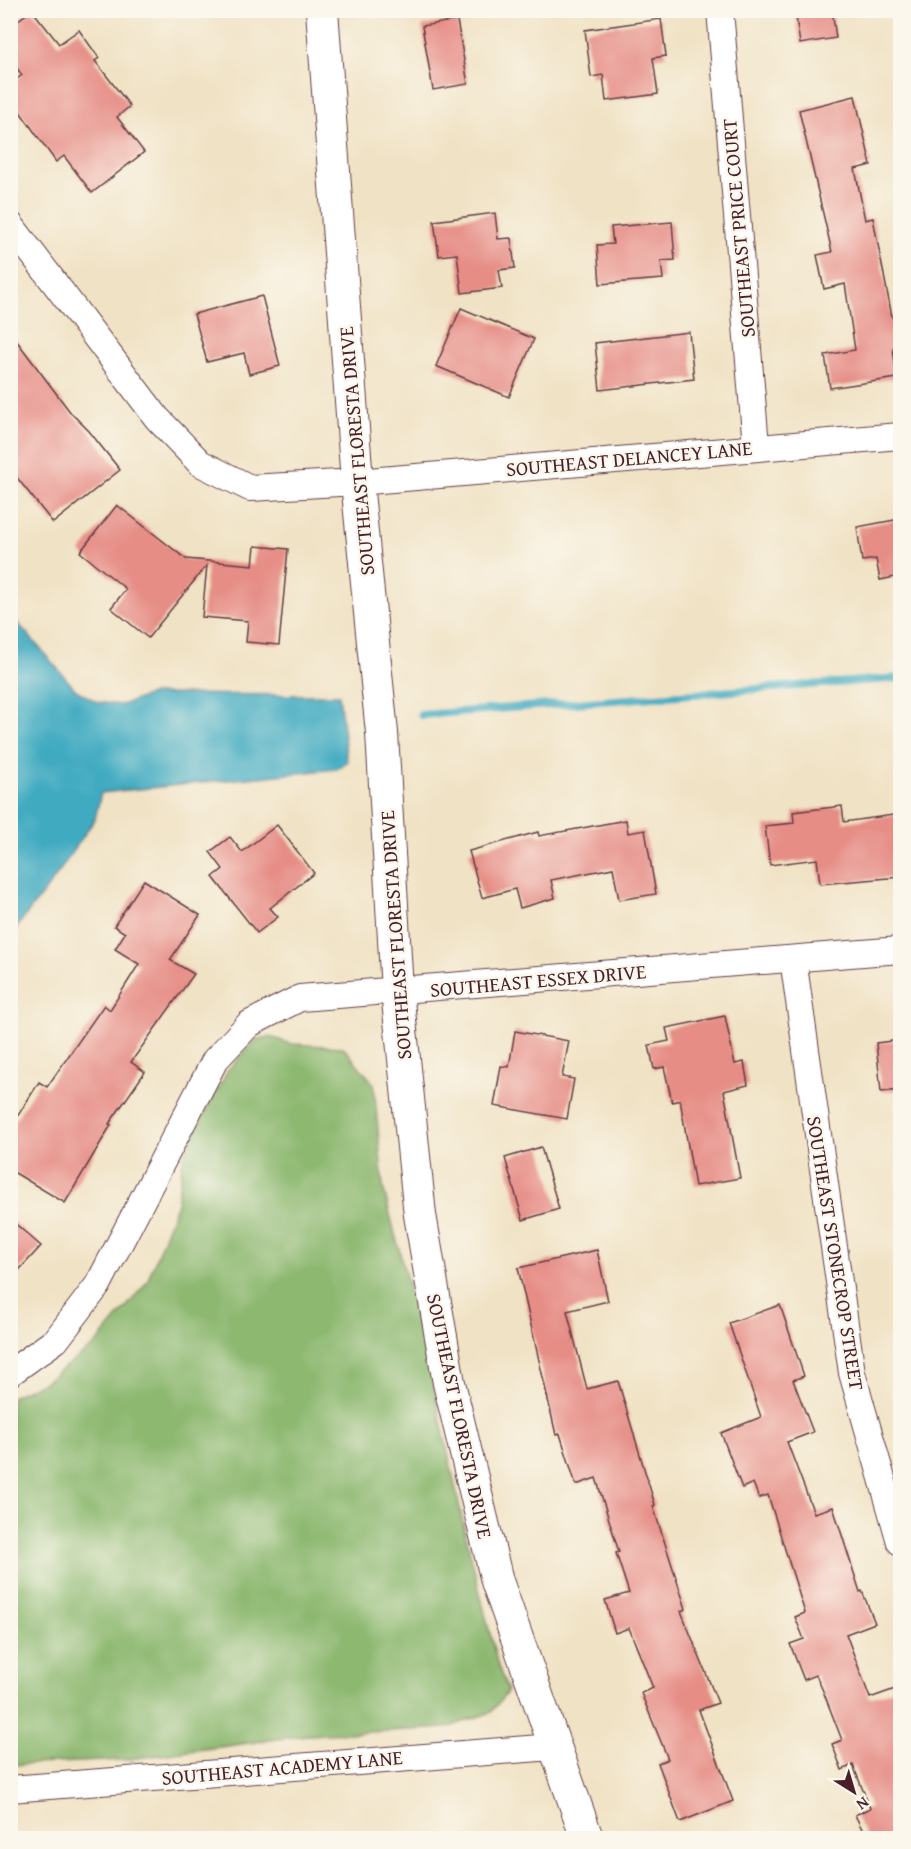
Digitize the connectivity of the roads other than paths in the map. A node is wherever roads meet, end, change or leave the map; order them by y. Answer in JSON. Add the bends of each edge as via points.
{"nodes":[{"id":1,"x":322,"y":10,"type":"edge"},
{"id":2,"x":720,"y":10,"type":"edge"},
{"id":3,"x":10,"y":224,"type":"edge"},
{"id":4,"x":900,"y":436,"type":"edge"},
{"id":5,"x":756,"y":446,"type":"junction"},
{"id":6,"x":357,"y":482,"type":"junction"},
{"id":7,"x":900,"y":950,"type":"edge"},
{"id":8,"x":792,"y":959,"type":"junction"},
{"id":9,"x":397,"y":991,"type":"junction"},
{"id":10,"x":10,"y":1373,"type":"edge"},
{"id":11,"x":900,"y":1542,"type":"edge"},
{"id":12,"x":553,"y":1747,"type":"junction"},
{"id":13,"x":10,"y":1789,"type":"edge"},
{"id":14,"x":587,"y":1839,"type":"edge"}],
"edges":[{"from":1,"to":6,"type":"street","name":"SOUTHEAST FLORESTA DRIVE"},
{"from":2,"to":5,"type":"street","name":"SOUTHEAST PRICE COURT"},
{"from":3,"to":6,"type":"street","name":"SOUTHEAST DELANCEY LANE","via":[[157,418],[200,463],[250,488]]},
{"from":4,"to":5,"type":"street","name":"SOUTHEAST DELANCEY LANE"},
{"from":5,"to":6,"type":"street","name":"SOUTHEAST DELANCEY LANE"},
{"from":6,"to":9,"type":"street","name":"SOUTHEAST FLORESTA DRIVE","via":[[382,733]]},
{"from":7,"to":8,"type":"street","name":"SOUTHEAST ESSEX DRIVE"},
{"from":8,"to":9,"type":"street","name":"SOUTHEAST ESSEX DRIVE"},
{"from":8,"to":11,"type":"street","name":"SOUTHEAST STONECROP STREET","via":[[852,1372]]},
{"from":9,"to":10,"type":"street","name":"SOUTHEAST ESSEX DRIVE","via":[[300,998],[249,1024],[215,1060],[98,1285],[56,1340]]},
{"from":9,"to":12,"type":"street","name":"SOUTHEAST FLORESTA DRIVE","via":[[420,1215],[449,1383],[497,1581]]},
{"from":12,"to":13,"type":"street","name":"SOUTHEAST ACADEMY LANE"},
{"from":12,"to":14,"type":"street","name":"SOUTHEAST FLORESTA DRIVE"}]}
